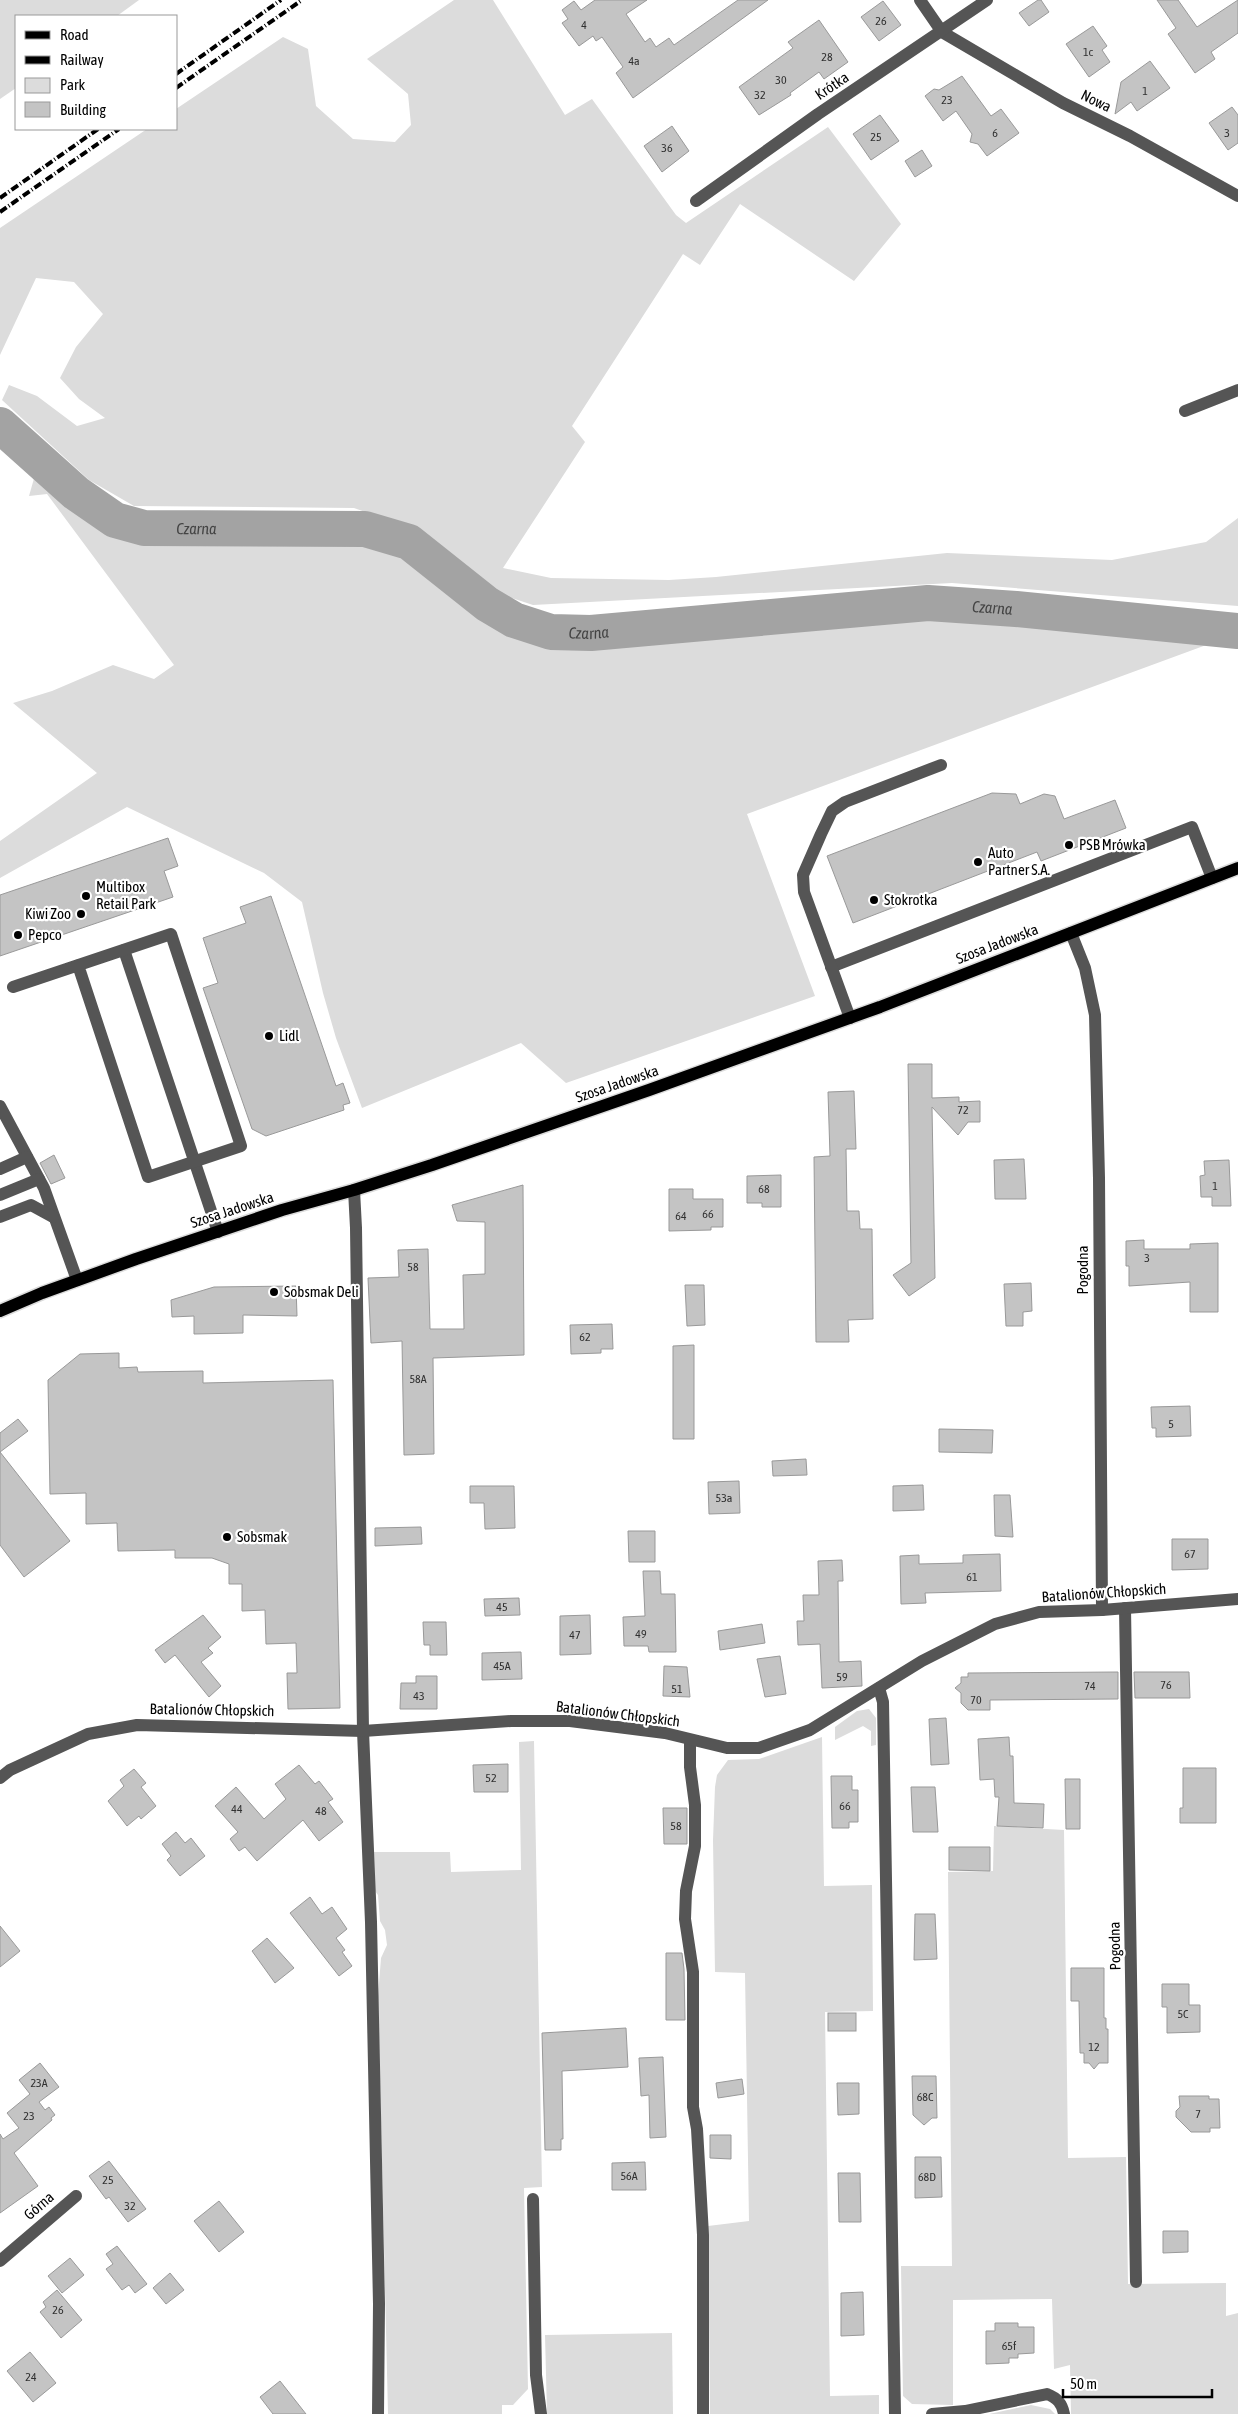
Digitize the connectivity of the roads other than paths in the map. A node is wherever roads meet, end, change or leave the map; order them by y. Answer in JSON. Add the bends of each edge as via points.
{"nodes":[{"id":1,"x":920,"y":0,"type":"edge"},
{"id":2,"x":987,"y":0,"type":"edge"},
{"id":3,"x":942,"y":32,"type":"junction"},
{"id":4,"x":1238,"y":196,"type":"edge"},
{"id":5,"x":696,"y":201,"type":"dead end"},
{"id":6,"x":1238,"y":390,"type":"edge"},
{"id":7,"x":1185,"y":411,"type":"dead end"},
{"id":8,"x":941,"y":764,"type":"dead end"},
{"id":9,"x":1238,"y":868,"type":"edge"},
{"id":10,"x":1212,"y":878,"type":"junction"},
{"id":11,"x":1071,"y":933,"type":"junction"},
{"id":12,"x":124,"y":950,"type":"junction"},
{"id":13,"x":78,"y":965,"type":"junction"},
{"id":14,"x":831,"y":967,"type":"junction"},
{"id":15,"x":13,"y":987,"type":"dead end"},
{"id":16,"x":850,"y":1018,"type":"junction"},
{"id":17,"x":0,"y":1106,"type":"edge"},
{"id":18,"x":27,"y":1157,"type":"junction"},
{"id":19,"x":194,"y":1162,"type":"junction"},
{"id":20,"x":0,"y":1169,"type":"edge"},
{"id":21,"x":39,"y":1178,"type":"junction"},
{"id":22,"x":354,"y":1190,"type":"junction"},
{"id":23,"x":0,"y":1195,"type":"edge"},
{"id":24,"x":0,"y":1217,"type":"edge"},
{"id":25,"x":53,"y":1217,"type":"junction"},
{"id":26,"x":218,"y":1232,"type":"junction"},
{"id":27,"x":77,"y":1280,"type":"junction"},
{"id":28,"x":0,"y":1311,"type":"edge"},
{"id":29,"x":1238,"y":1599,"type":"edge"},
{"id":30,"x":1124,"y":1608,"type":"junction"},
{"id":31,"x":1102,"y":1610,"type":"junction"},
{"id":32,"x":879,"y":1688,"type":"junction"},
{"id":33,"x":363,"y":1731,"type":"junction"},
{"id":34,"x":690,"y":1740,"type":"junction"},
{"id":35,"x":0,"y":1778,"type":"edge"},
{"id":36,"x":76,"y":2196,"type":"dead end"},
{"id":37,"x":533,"y":2199,"type":"dead end"},
{"id":38,"x":0,"y":2261,"type":"edge"},
{"id":39,"x":1136,"y":2282,"type":"dead end"},
{"id":40,"x":378,"y":2414,"type":"edge"},
{"id":41,"x":541,"y":2414,"type":"edge"},
{"id":42,"x":703,"y":2414,"type":"edge"},
{"id":43,"x":895,"y":2414,"type":"edge"},
{"id":44,"x":932,"y":2414,"type":"edge"},
{"id":45,"x":1064,"y":2414,"type":"edge"}],
"edges":[{"from":1,"to":3,"type":"street"},
{"from":2,"to":3,"type":"street","name":"Krótka"},
{"from":3,"to":4,"type":"street","name":"Nowa","via":[[1063,103]]},
{"from":3,"to":5,"type":"street","name":"Krótka","via":[[818,114]]},
{"from":6,"to":7,"type":"street"},
{"from":8,"to":14,"type":"street","via":[[845,802],[832,811],[803,875],[804,892]]},
{"from":9,"to":10,"type":"main road","name":"Szosa Jadowska"},
{"from":10,"to":11,"type":"main road","name":"Szosa Jadowska"},
{"from":10,"to":14,"type":"street","via":[[1192,827]]},
{"from":11,"to":16,"type":"main road","name":"Szosa Jadowska"},
{"from":11,"to":31,"type":"street","name":"Pogodna","via":[[1085,968],[1095,1016]]},
{"from":12,"to":13,"type":"street"},
{"from":12,"to":19,"type":"street"},
{"from":12,"to":19,"type":"street","via":[[171,934],[238,1136],[241,1146]]},
{"from":13,"to":15,"type":"street"},
{"from":13,"to":19,"type":"street","via":[[148,1177]]},
{"from":14,"to":16,"type":"street"},
{"from":16,"to":22,"type":"main road","name":"Szosa Jadowska"},
{"from":17,"to":18,"type":"street"},
{"from":18,"to":20,"type":"street"},
{"from":18,"to":21,"type":"street"},
{"from":19,"to":26,"type":"street"},
{"from":21,"to":23,"type":"street"},
{"from":21,"to":25,"type":"street"},
{"from":22,"to":26,"type":"main road","name":"Szosa Jadowska"},
{"from":22,"to":33,"type":"street"},
{"from":24,"to":25,"type":"street","via":[[31,1205]]},
{"from":25,"to":27,"type":"street"},
{"from":26,"to":27,"type":"main road","name":"Szosa Jadowska"},
{"from":27,"to":28,"type":"main road","name":"Szosa Jadowska"},
{"from":29,"to":30,"type":"street","name":"Batalionów Chłopskich"},
{"from":30,"to":31,"type":"street","name":"Batalionów Chłopskich"},
{"from":30,"to":39,"type":"street","name":"Pogodna"},
{"from":31,"to":32,"type":"street","name":"Batalionów Chłopskich","via":[[1038,1612],[996,1624],[922,1661]]},
{"from":32,"to":34,"type":"street","name":"Batalionów Chłopskich","via":[[810,1730],[775,1744],[734,1749]]},
{"from":32,"to":43,"type":"street","via":[[883,1702]]},
{"from":33,"to":34,"type":"street","name":"Batalionów Chłopskich","via":[[511,1721],[570,1721],[664,1733]]},
{"from":33,"to":35,"type":"street","name":"Batalionów Chłopskich","via":[[137,1725],[88,1734],[10,1770]]},
{"from":33,"to":40,"type":"street","via":[[372,1922]]},
{"from":34,"to":42,"type":"street","via":[[695,1846],[686,1891],[685,1919],[693,1972],[692,2107],[697,2129],[703,2234]]},
{"from":36,"to":38,"type":"street","name":"Górna"},
{"from":37,"to":41,"type":"street","via":[[536,2375]]},
{"from":44,"to":45,"type":"street","via":[[965,2412],[1047,2394],[1055,2397]]}]}
